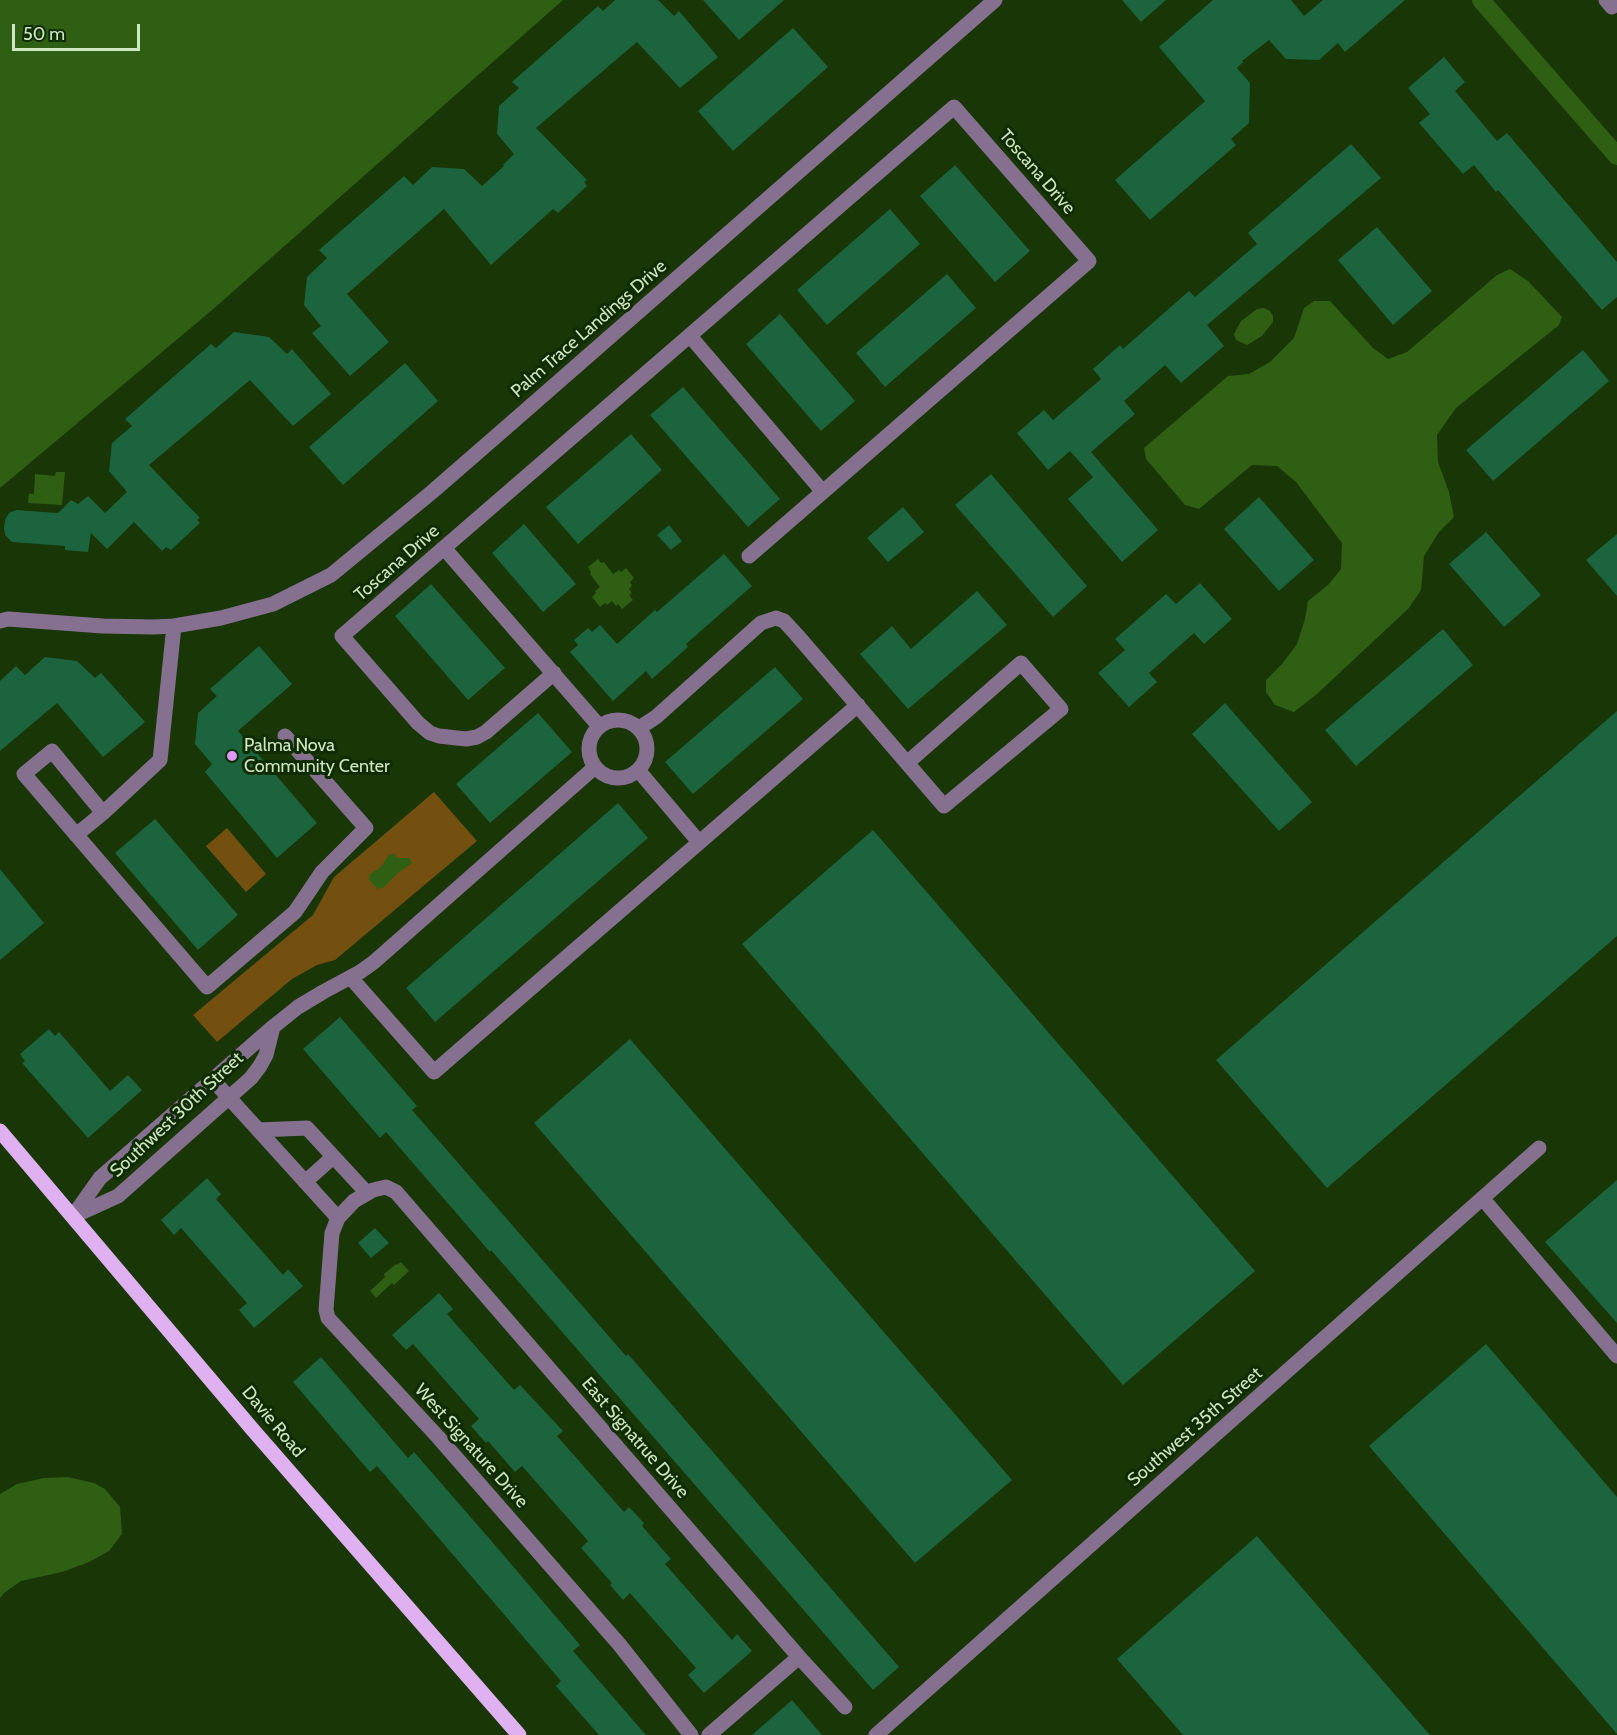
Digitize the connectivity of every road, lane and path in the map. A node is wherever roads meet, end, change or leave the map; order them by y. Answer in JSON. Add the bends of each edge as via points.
{"nodes":[{"id":1,"x":995,"y":0,"type":"edge"},
{"id":2,"x":690,"y":336,"type":"junction"},
{"id":3,"x":823,"y":492,"type":"junction"},
{"id":4,"x":444,"y":548,"type":"junction"},
{"id":5,"x":749,"y":556,"type":"dead end"},
{"id":6,"x":0,"y":621,"type":"edge"},
{"id":7,"x":174,"y":626,"type":"junction"},
{"id":8,"x":554,"y":673,"type":"junction"},
{"id":9,"x":858,"y":705,"type":"junction"},
{"id":10,"x":599,"y":726,"type":"junction"},
{"id":11,"x":639,"y":728,"type":"junction"},
{"id":12,"x":285,"y":736,"type":"dead end"},
{"id":13,"x":907,"y":763,"type":"junction"},
{"id":14,"x":595,"y":767,"type":"junction"},
{"id":15,"x":638,"y":770,"type":"junction"},
{"id":16,"x":103,"y":813,"type":"junction"},
{"id":17,"x":76,"y":835,"type":"junction"},
{"id":18,"x":699,"y":842,"type":"junction"},
{"id":19,"x":351,"y":978,"type":"junction"},
{"id":20,"x":273,"y":1027,"type":"junction"},
{"id":21,"x":213,"y":1080,"type":"junction"},
{"id":22,"x":228,"y":1097,"type":"junction"},
{"id":23,"x":258,"y":1130,"type":"junction"},
{"id":24,"x":0,"y":1131,"type":"edge"},
{"id":25,"x":1539,"y":1148,"type":"dead end"},
{"id":26,"x":333,"y":1157,"type":"junction"},
{"id":27,"x":305,"y":1182,"type":"junction"},
{"id":28,"x":367,"y":1193,"type":"junction"},
{"id":29,"x":1483,"y":1198,"type":"junction"},
{"id":30,"x":73,"y":1216,"type":"junction"},
{"id":31,"x":338,"y":1218,"type":"junction"},
{"id":32,"x":1617,"y":1356,"type":"edge"},
{"id":33,"x":799,"y":1657,"type":"junction"},
{"id":34,"x":845,"y":1707,"type":"dead end"},
{"id":35,"x":519,"y":1735,"type":"edge"},
{"id":36,"x":691,"y":1735,"type":"edge"},
{"id":37,"x":709,"y":1735,"type":"edge"},
{"id":38,"x":876,"y":1735,"type":"edge"}],
"edges":[{"from":1,"to":7,"type":"street","name":"Palm Trace Landings Drive","via":[[501,432],[331,575],[273,604]]},
{"from":2,"to":3,"type":"street"},
{"from":2,"to":3,"type":"street","name":"Toscana Drive","via":[[954,107],[1089,261]]},
{"from":2,"to":4,"type":"street","name":"Toscana Drive"},
{"from":3,"to":5,"type":"street","name":"Toscana Drive"},
{"from":4,"to":8,"type":"street"},
{"from":4,"to":8,"type":"street","name":"Toscana Drive","via":[[342,636],[349,645],[418,723],[439,736],[477,737]]},
{"from":6,"to":7,"type":"street","name":"Palm Trace Landings Drive"},
{"from":7,"to":16,"type":"street","via":[[160,760]]},
{"from":8,"to":10,"type":"street"},
{"from":9,"to":11,"type":"street","via":[[784,621],[776,618],[761,623]]},
{"from":9,"to":13,"type":"street"},
{"from":9,"to":18,"type":"street"},
{"from":10,"to":11,"type":"street","via":[[620,719]]},
{"from":10,"to":14,"type":"street","via":[[589,746]]},
{"from":11,"to":15,"type":"street","via":[[645,736],[647,755]]},
{"from":12,"to":17,"type":"street","via":[[366,828],[322,872],[295,912],[207,987]]},
{"from":13,"to":13,"type":"street","via":[[944,806],[1061,709],[1021,663]]},
{"from":14,"to":15,"type":"street","via":[[610,777],[620,778]]},
{"from":14,"to":19,"type":"street","name":"Southwest 30th Street"},
{"from":15,"to":18,"type":"street"},
{"from":16,"to":17,"type":"street"},
{"from":16,"to":17,"type":"street","via":[[52,751],[24,774]]},
{"from":18,"to":19,"type":"street","via":[[434,1072]]},
{"from":19,"to":20,"type":"street","name":"Southwest 30th Street","via":[[298,1007]]},
{"from":20,"to":21,"type":"street","name":"Southwest 30th Street"},
{"from":20,"to":22,"type":"street","name":"Southwest 30th Street","via":[[260,1066]]},
{"from":21,"to":22,"type":"street"},
{"from":21,"to":30,"type":"street","name":"Southwest 30th Street","via":[[100,1178]]},
{"from":22,"to":23,"type":"street"},
{"from":22,"to":30,"type":"street","name":"Southwest 30th Street","via":[[117,1196]]},
{"from":23,"to":26,"type":"street","via":[[307,1128]]},
{"from":23,"to":27,"type":"street"},
{"from":24,"to":30,"type":"main road","name":"Davie Road"},
{"from":25,"to":29,"type":"street","name":"Southwest 35th Street"},
{"from":26,"to":27,"type":"street"},
{"from":26,"to":28,"type":"street"},
{"from":27,"to":31,"type":"street"},
{"from":28,"to":31,"type":"street"},
{"from":28,"to":33,"type":"street","name":"East Signatrue Drive","via":[[386,1187],[396,1192]]},
{"from":29,"to":32,"type":"street"},
{"from":29,"to":38,"type":"street","name":"Southwest 35th Street"},
{"from":30,"to":35,"type":"main road","name":"Davie Road"},
{"from":31,"to":36,"type":"street","name":"West Signature Drive","via":[[332,1233],[328,1318],[619,1644]]},
{"from":33,"to":34,"type":"street","name":"East Signatrue Drive"},
{"from":33,"to":37,"type":"street"}]}
